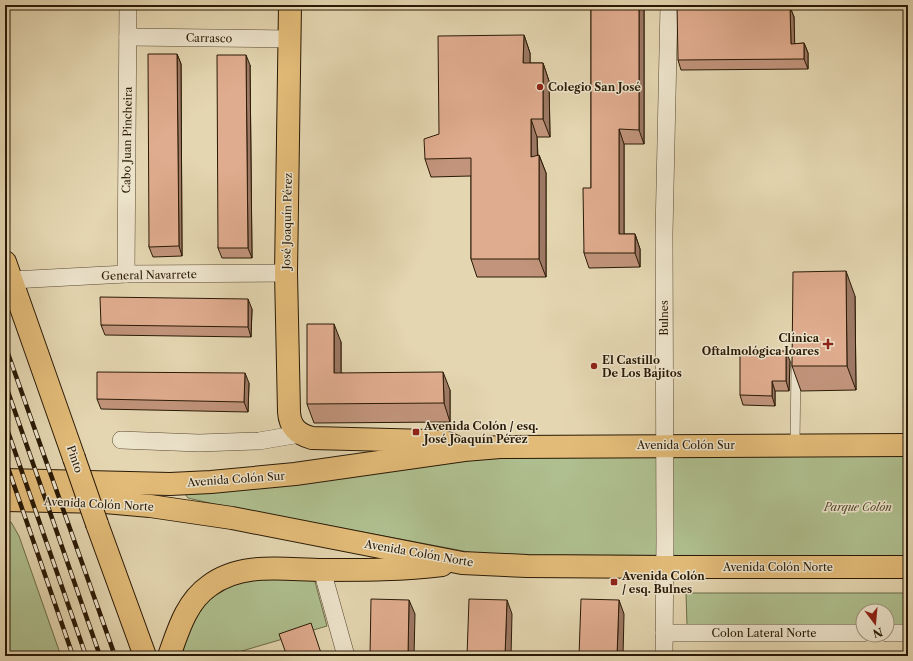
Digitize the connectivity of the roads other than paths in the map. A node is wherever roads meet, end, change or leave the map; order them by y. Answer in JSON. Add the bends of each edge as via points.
{"nodes":[{"id":1,"x":128,"y":5,"type":"edge"},
{"id":2,"x":290,"y":5,"type":"edge"},
{"id":3,"x":669,"y":5,"type":"edge"},
{"id":4,"x":128,"y":37,"type":"junction"},
{"id":5,"x":290,"y":39,"type":"junction"},
{"id":6,"x":8,"y":271,"type":"edge"},
{"id":7,"x":126,"y":274,"type":"junction"},
{"id":8,"x":286,"y":274,"type":"junction"},
{"id":9,"x":796,"y":356,"type":"edge"},
{"id":10,"x":300,"y":434,"type":"junction"},
{"id":11,"x":121,"y":440,"type":"dead end"},
{"id":12,"x":795,"y":445,"type":"junction"},
{"id":13,"x":908,"y":445,"type":"edge"},
{"id":14,"x":665,"y":446,"type":"junction"},
{"id":15,"x":464,"y":450,"type":"junction"},
{"id":16,"x":5,"y":480,"type":"edge"},
{"id":17,"x":5,"y":500,"type":"edge"},
{"id":18,"x":462,"y":563,"type":"junction"},
{"id":19,"x":908,"y":566,"type":"edge"},
{"id":20,"x":665,"y":567,"type":"junction"},
{"id":21,"x":322,"y":570,"type":"junction"},
{"id":22,"x":664,"y":633,"type":"junction"},
{"id":23,"x":855,"y":633,"type":"edge"},
{"id":24,"x":895,"y":633,"type":"edge"},
{"id":25,"x":908,"y":633,"type":"edge"},
{"id":26,"x":145,"y":656,"type":"edge"},
{"id":27,"x":169,"y":656,"type":"edge"},
{"id":28,"x":346,"y":656,"type":"edge"},
{"id":29,"x":664,"y":656,"type":"edge"}],
"edges":[{"from":1,"to":4,"type":"street","name":"Cabo Juan Pincheira"},
{"from":2,"to":5,"type":"main road","name":"José Joaquín Pérez"},
{"from":3,"to":14,"type":"street","name":"Bulnes","via":[[664,233]]},
{"from":4,"to":5,"type":"street","name":"Carrasco"},
{"from":4,"to":7,"type":"street","name":"Cabo Juan Pincheira"},
{"from":5,"to":8,"type":"main road","name":"José Joaquín Pérez"},
{"from":6,"to":7,"type":"street","name":"General Navarrete"},
{"from":6,"to":26,"type":"main road","name":"Pinto","bridge":true},
{"from":7,"to":8,"type":"street","name":"General Navarrete"},
{"from":8,"to":10,"type":"main road","name":"José Joaquín Pérez","via":[[289,416]]},
{"from":9,"to":12,"type":"lane"},
{"from":10,"to":11,"type":"street","name":"Avenida Colón Sur","via":[[259,441],[200,443]]},
{"from":10,"to":15,"type":"main road","name":"Avenida Colón Sur","via":[[318,438],[445,442]]},
{"from":12,"to":13,"type":"main road","name":"Avenida Colón Sur"},
{"from":12,"to":14,"type":"main road","name":"Avenida Colón Sur"},
{"from":14,"to":15,"type":"main road","name":"Avenida Colón Sur","via":[[500,446]]},
{"from":14,"to":20,"type":"street","name":"Bulnes"},
{"from":15,"to":16,"type":"main road","name":"Avenida Colón Sur","via":[[295,474],[211,482],[170,484]]},
{"from":17,"to":18,"type":"main road","name":"Avenida Colón Norte","via":[[150,506],[239,520]]},
{"from":18,"to":20,"type":"main road","name":"Avenida Colón Norte"},
{"from":18,"to":21,"type":"main road","via":[[416,569]]},
{"from":19,"to":20,"type":"main road","name":"Avenida Colón Norte"},
{"from":20,"to":22,"type":"street","name":"Bulnes"},
{"from":21,"to":27,"type":"main road","via":[[258,569],[219,579],[198,597],[188,610]]},
{"from":21,"to":28,"type":"street"},
{"from":22,"to":23,"type":"street","name":"Colon Lateral Norte"},
{"from":22,"to":29,"type":"street","name":"Bulnes"},
{"from":24,"to":25,"type":"street"}]}
